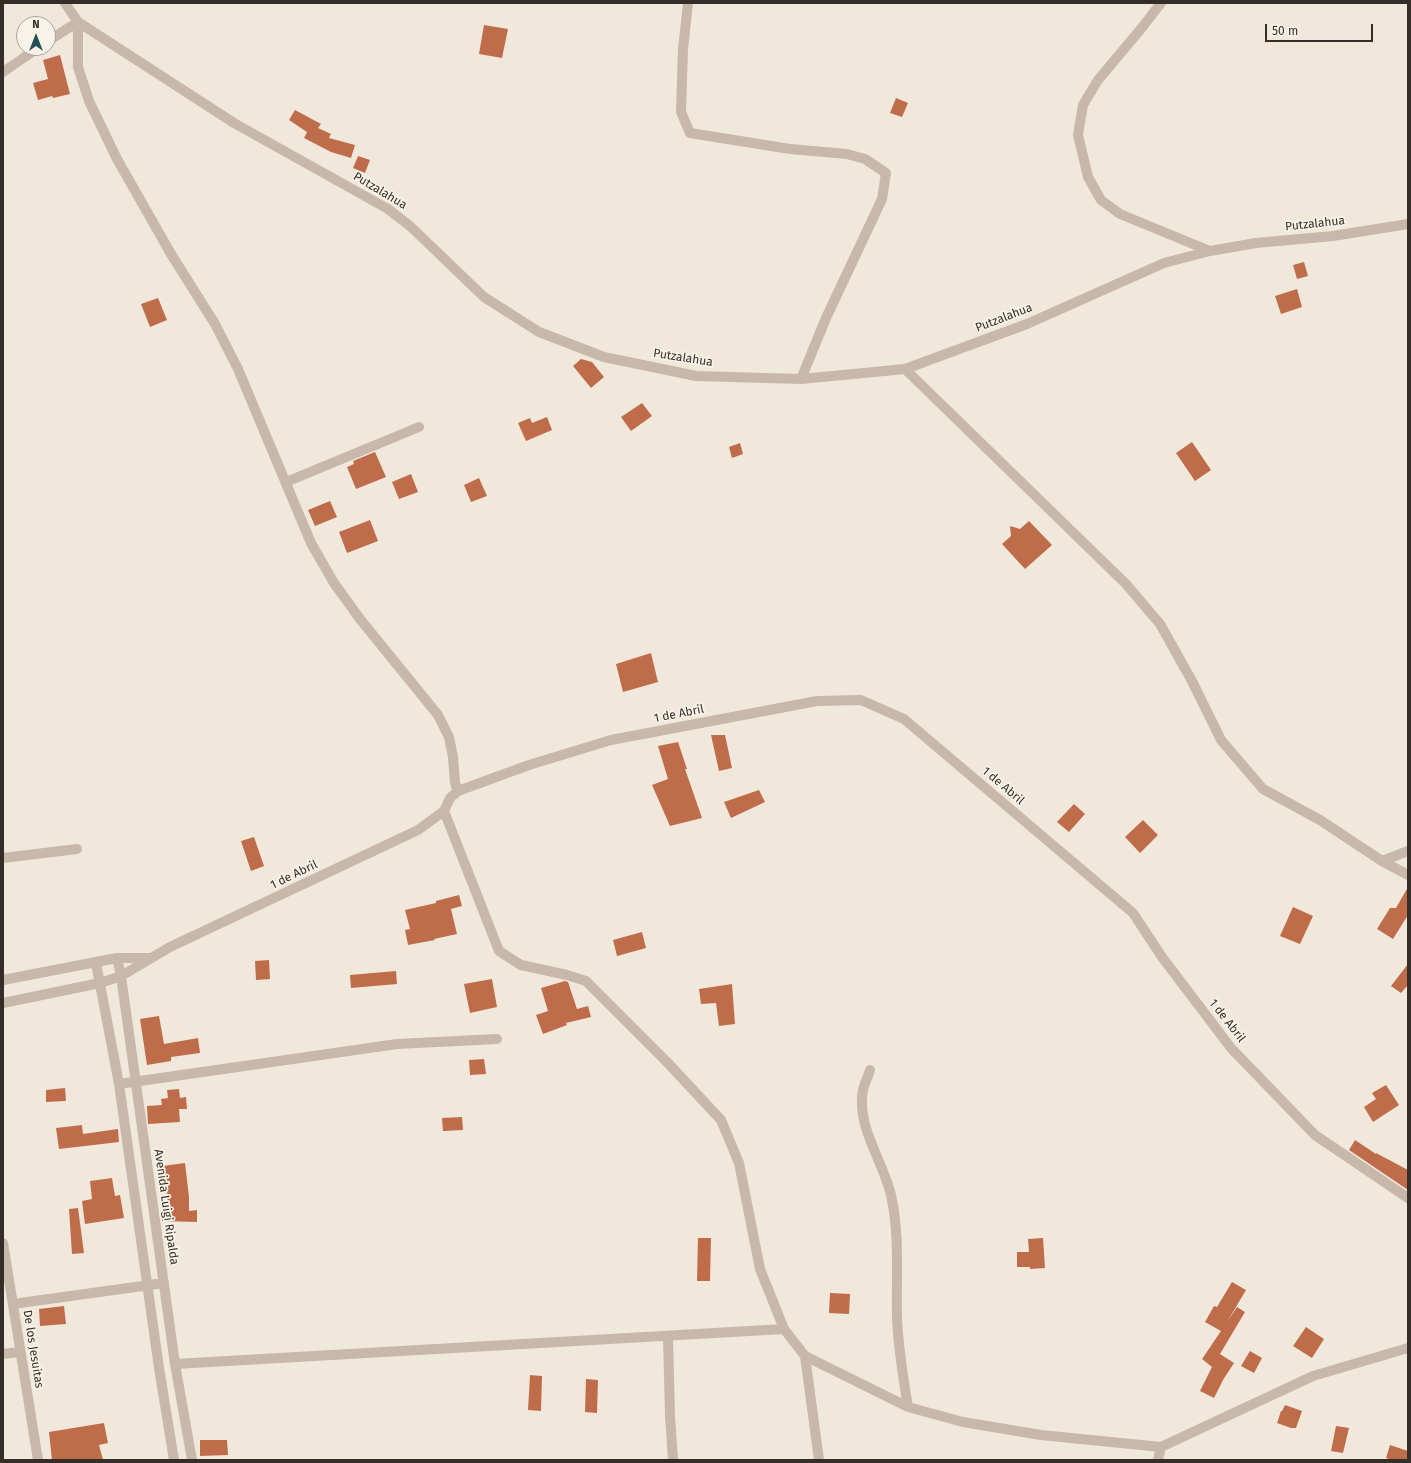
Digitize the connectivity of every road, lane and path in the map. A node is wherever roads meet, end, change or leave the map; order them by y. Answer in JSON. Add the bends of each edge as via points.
{"nodes":[{"id":1,"x":65,"y":3,"type":"edge"},
{"id":2,"x":688,"y":3,"type":"edge"},
{"id":3,"x":1160,"y":3,"type":"edge"},
{"id":4,"x":78,"y":22,"type":"junction"},
{"id":5,"x":56,"y":36,"type":"edge"},
{"id":6,"x":26,"y":56,"type":"edge"},
{"id":7,"x":3,"y":72,"type":"edge"},
{"id":8,"x":1408,"y":224,"type":"edge"},
{"id":9,"x":1210,"y":251,"type":"junction"},
{"id":10,"x":905,"y":370,"type":"junction"},
{"id":11,"x":801,"y":379,"type":"junction"},
{"id":12,"x":419,"y":427,"type":"dead end"},
{"id":13,"x":286,"y":482,"type":"junction"},
{"id":14,"x":458,"y":791,"type":"junction"},
{"id":15,"x":444,"y":811,"type":"junction"},
{"id":16,"x":77,"y":849,"type":"dead end"},
{"id":17,"x":1408,"y":851,"type":"edge"},
{"id":18,"x":3,"y":858,"type":"edge"},
{"id":19,"x":1382,"y":861,"type":"junction"},
{"id":20,"x":1408,"y":875,"type":"edge"},
{"id":21,"x":117,"y":958,"type":"junction"},
{"id":22,"x":152,"y":958,"type":"junction"},
{"id":23,"x":96,"y":963,"type":"junction"},
{"id":24,"x":121,"y":976,"type":"junction"},
{"id":25,"x":3,"y":980,"type":"edge"},
{"id":26,"x":100,"y":983,"type":"junction"},
{"id":27,"x":3,"y":1003,"type":"edge"},
{"id":28,"x":498,"y":1039,"type":"dead end"},
{"id":29,"x":870,"y":1070,"type":"dead end"},
{"id":30,"x":135,"y":1081,"type":"junction"},
{"id":31,"x":118,"y":1084,"type":"junction"},
{"id":32,"x":1408,"y":1198,"type":"edge"},
{"id":33,"x":3,"y":1243,"type":"edge"},
{"id":34,"x":164,"y":1283,"type":"junction"},
{"id":35,"x":147,"y":1286,"type":"junction"},
{"id":36,"x":13,"y":1304,"type":"junction"},
{"id":37,"x":784,"y":1329,"type":"junction"},
{"id":38,"x":668,"y":1337,"type":"junction"},
{"id":39,"x":1408,"y":1348,"type":"edge"},
{"id":40,"x":20,"y":1352,"type":"junction"},
{"id":41,"x":3,"y":1354,"type":"edge"},
{"id":42,"x":805,"y":1356,"type":"junction"},
{"id":43,"x":175,"y":1364,"type":"junction"},
{"id":44,"x":908,"y":1407,"type":"junction"},
{"id":45,"x":1161,"y":1447,"type":"junction"},
{"id":46,"x":38,"y":1460,"type":"edge"},
{"id":47,"x":174,"y":1460,"type":"edge"},
{"id":48,"x":192,"y":1460,"type":"edge"},
{"id":49,"x":673,"y":1460,"type":"edge"},
{"id":50,"x":820,"y":1460,"type":"edge"},
{"id":51,"x":1158,"y":1460,"type":"edge"}],
"edges":[{"from":1,"to":4,"type":"street","name":"Putzalahua"},
{"from":2,"to":11,"type":"street","via":[[683,49],[681,112],[690,133],[790,149],[847,154],[865,159],[886,174],[882,199],[826,318]]},
{"from":3,"to":9,"type":"street","via":[[1098,80],[1083,106],[1078,135],[1088,177],[1101,200],[1120,214]]},
{"from":4,"to":5,"type":"street"},
{"from":4,"to":11,"type":"street","name":"Putzalahua","via":[[234,123],[388,209],[410,226],[484,297],[539,332],[604,357],[696,376]]},
{"from":4,"to":13,"type":"street","via":[[78,67],[89,101],[121,165],[171,254],[215,324],[238,369]]},
{"from":6,"to":7,"type":"street"},
{"from":8,"to":9,"type":"street","name":"Putzalahua"},
{"from":9,"to":10,"type":"street","name":"Putzalahua","via":[[1164,263],[1027,324]]},
{"from":10,"to":11,"type":"street","name":"Putzalahua"},
{"from":10,"to":19,"type":"street","via":[[1126,584],[1160,624],[1221,740],[1263,789],[1320,820]]},
{"from":12,"to":13,"type":"street"},
{"from":13,"to":14,"type":"street","via":[[312,542],[334,582],[360,619],[438,715],[449,737]]},
{"from":14,"to":15,"type":"street","via":[[450,798]]},
{"from":14,"to":32,"type":"street","name":"1 de Abril","via":[[529,765],[611,740],[817,701],[861,700],[904,719],[1133,913],[1162,957],[1231,1048],[1315,1135]]},
{"from":15,"to":22,"type":"street","name":"1 de Abril","via":[[418,830],[170,947]]},
{"from":15,"to":37,"type":"street","via":[[499,951],[521,966],[586,981],[721,1120],[739,1163],[760,1269]]},
{"from":16,"to":18,"type":"street"},
{"from":17,"to":19,"type":"street"},
{"from":19,"to":20,"type":"street"},
{"from":21,"to":22,"type":"street"},
{"from":21,"to":23,"type":"street"},
{"from":21,"to":24,"type":"street","name":"Avenida Luigi Ripalda"},
{"from":22,"to":24,"type":"street","name":"1 de Abril"},
{"from":23,"to":25,"type":"street"},
{"from":23,"to":26,"type":"street"},
{"from":24,"to":26,"type":"street","name":"1 de Abril"},
{"from":24,"to":30,"type":"street","name":"Avenida Luigi Ripalda"},
{"from":26,"to":27,"type":"street","name":"1 de Abril"},
{"from":26,"to":31,"type":"street"},
{"from":28,"to":30,"type":"street","via":[[397,1044]]},
{"from":29,"to":44,"type":"street","via":[[863,1091],[862,1112],[869,1138],[883,1169],[896,1226],[897,1318]]},
{"from":30,"to":31,"type":"street"},
{"from":30,"to":34,"type":"street","name":"Avenida Luigi Ripalda"},
{"from":31,"to":35,"type":"street"},
{"from":33,"to":36,"type":"street","name":"De los Jesuitas"},
{"from":34,"to":35,"type":"street"},
{"from":34,"to":43,"type":"street","name":"Avenida Luigi Ripalda"},
{"from":35,"to":36,"type":"street"},
{"from":35,"to":47,"type":"street"},
{"from":36,"to":40,"type":"street","name":"De los Jesuitas"},
{"from":37,"to":38,"type":"street"},
{"from":37,"to":42,"type":"street"},
{"from":38,"to":43,"type":"street"},
{"from":38,"to":49,"type":"street"},
{"from":39,"to":45,"type":"street","via":[[1312,1376]]},
{"from":40,"to":41,"type":"street"},
{"from":40,"to":46,"type":"street","name":"De los Jesuitas"},
{"from":42,"to":44,"type":"street"},
{"from":42,"to":50,"type":"street"},
{"from":43,"to":48,"type":"street","name":"Avenida Luigi Ripalda"},
{"from":44,"to":45,"type":"street","via":[[963,1422],[1041,1435]]},
{"from":45,"to":51,"type":"street"}]}
